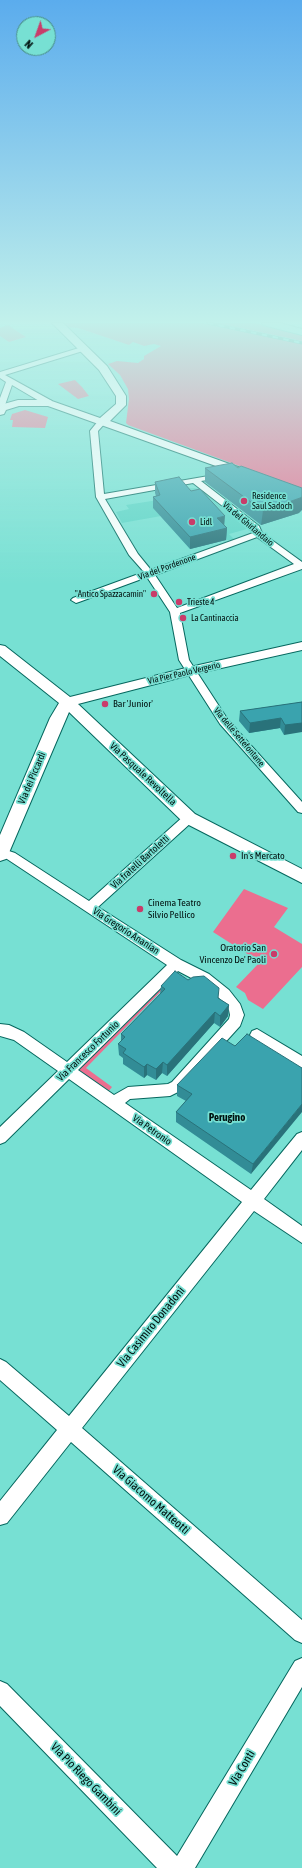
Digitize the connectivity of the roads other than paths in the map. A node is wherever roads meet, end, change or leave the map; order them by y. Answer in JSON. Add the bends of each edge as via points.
{"nodes":[{"id":1,"x":69,"y":410,"type":"edge"},
{"id":2,"x":115,"y":410,"type":"edge"},
{"id":3,"x":102,"y":422,"type":"junction"},
{"id":4,"x":241,"y":471,"type":"junction"},
{"id":5,"x":255,"y":476,"type":"edge"},
{"id":6,"x":194,"y":480,"type":"junction"},
{"id":7,"x":100,"y":497,"type":"junction"},
{"id":8,"x":258,"y":534,"type":"junction"},
{"id":9,"x":301,"y":566,"type":"edge"},
{"id":10,"x":150,"y":574,"type":"junction"},
{"id":11,"x":76,"y":600,"type":"dead end"},
{"id":12,"x":175,"y":612,"type":"junction"},
{"id":13,"x":302,"y":646,"type":"edge"},
{"id":14,"x":0,"y":649,"type":"edge"},
{"id":15,"x":190,"y":671,"type":"junction"},
{"id":16,"x":67,"y":702,"type":"junction"},
{"id":17,"x":302,"y":809,"type":"edge"},
{"id":18,"x":189,"y":818,"type":"junction"},
{"id":19,"x":0,"y":853,"type":"edge"},
{"id":20,"x":302,"y":877,"type":"edge"},
{"id":21,"x":90,"y":907,"type":"junction"},
{"id":22,"x":176,"y":964,"type":"junction"},
{"id":23,"x":0,"y":1030,"type":"edge"},
{"id":24,"x":257,"y":1035,"type":"dead end"},
{"id":25,"x":302,"y":1063,"type":"edge"},
{"id":26,"x":68,"y":1071,"type":"junction"},
{"id":27,"x":115,"y":1104,"type":"junction"},
{"id":28,"x":0,"y":1137,"type":"edge"},
{"id":29,"x":302,"y":1138,"type":"edge"},
{"id":30,"x":253,"y":1200,"type":"junction"},
{"id":31,"x":302,"y":1235,"type":"edge"},
{"id":32,"x":0,"y":1368,"type":"edge"},
{"id":33,"x":70,"y":1429,"type":"junction"},
{"id":34,"x":0,"y":1516,"type":"edge"},
{"id":35,"x":302,"y":1633,"type":"edge"},
{"id":36,"x":302,"y":1668,"type":"edge"},
{"id":37,"x":0,"y":1690,"type":"edge"},
{"id":38,"x":173,"y":1868,"type":"edge"},
{"id":39,"x":182,"y":1868,"type":"edge"}],
"edges":[{"from":1,"to":3,"type":"street"},
{"from":2,"to":3,"type":"street"},
{"from":3,"to":4,"type":"street"},
{"from":3,"to":7,"type":"street","name":"Via delle Settefontane","via":[[94,431]]},
{"from":4,"to":5,"type":"street"},
{"from":4,"to":6,"type":"street"},
{"from":6,"to":7,"type":"street"},
{"from":6,"to":8,"type":"street","name":"Via del Ghirlandaio","via":[[256,528]]},
{"from":7,"to":10,"type":"street","name":"Via delle Settefontane","via":[[134,555]]},
{"from":8,"to":9,"type":"street","name":"Via del Ghirlandaio"},
{"from":8,"to":10,"type":"street","name":"Via del Pordenone"},
{"from":9,"to":12,"type":"street"},
{"from":10,"to":11,"type":"street","name":"Via del Pordenone"},
{"from":10,"to":12,"type":"street","name":"Via delle Settefontane"},
{"from":12,"to":15,"type":"street","name":"Via delle Settefontane","via":[[181,651]]},
{"from":13,"to":15,"type":"street","name":"Via Pier Paolo Vergerio"},
{"from":14,"to":16,"type":"street","name":"Via Pasquale Revoltella"},
{"from":15,"to":16,"type":"street","name":"Via Pier Paolo Vergerio"},
{"from":15,"to":17,"type":"street","name":"Via delle Settefontane","via":[[224,722]]},
{"from":16,"to":18,"type":"street","name":"Via Pasquale Revoltella"},
{"from":16,"to":19,"type":"street","name":"Via dei Piccardi"},
{"from":18,"to":20,"type":"street","name":"Via Pasquale Revoltella"},
{"from":18,"to":21,"type":"street","name":"Via fratelli Bartoletti"},
{"from":19,"to":21,"type":"street","name":"Via Gregorio Ananian","via":[[11,856]]},
{"from":21,"to":22,"type":"street","name":"Via Gregorio Ananian"},
{"from":22,"to":26,"type":"street","name":"Via Francesco Fortunio"},
{"from":22,"to":27,"type":"street","name":"Via Gregorio Ananian","via":[[204,978],[224,994],[235,1008],[237,1015],[234,1022],[177,1086],[170,1090],[128,1093]]},
{"from":23,"to":26,"type":"street","name":"Via Petronio","via":[[19,1036]]},
{"from":24,"to":25,"type":"street"},
{"from":26,"to":27,"type":"street","name":"Via Petronio"},
{"from":26,"to":28,"type":"street","name":"Via Francesco Fortunio"},
{"from":27,"to":30,"type":"street","name":"Via Petronio"},
{"from":29,"to":30,"type":"street","name":"Via Casimiro Donadoni"},
{"from":30,"to":31,"type":"street","name":"Via Petronio"},
{"from":30,"to":33,"type":"street","name":"Via Casimiro Donadoni"},
{"from":32,"to":33,"type":"street","name":"Via Giacomo Matteotti"},
{"from":33,"to":34,"type":"street","name":"Via Casimiro Donadoni"},
{"from":33,"to":35,"type":"street","name":"Via Giacomo Matteotti"},
{"from":36,"to":39,"type":"street","name":"Via Conti"},
{"from":37,"to":38,"type":"street","name":"Via Pio Riego Gambini"}]}
